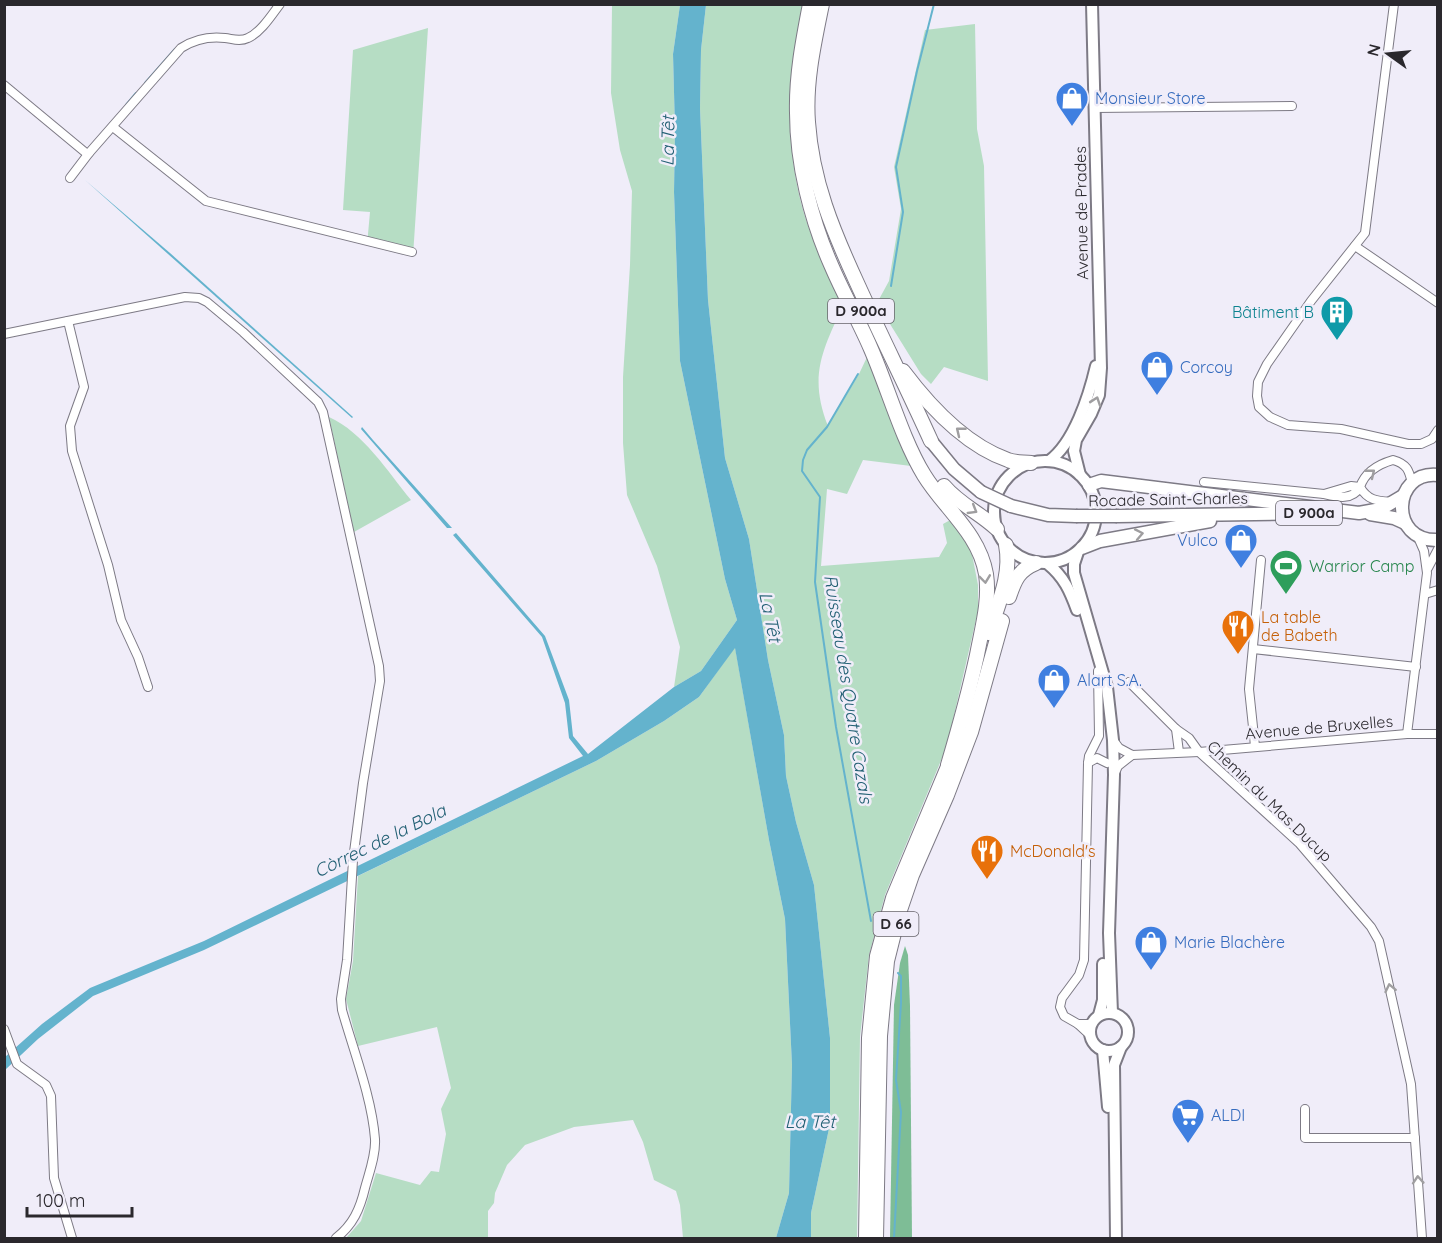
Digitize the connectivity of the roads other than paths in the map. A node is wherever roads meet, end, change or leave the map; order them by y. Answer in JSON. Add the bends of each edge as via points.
{"nodes":[{"id":1,"x":280,"y":4,"type":"edge"},
{"id":2,"x":810,"y":4,"type":"edge"},
{"id":3,"x":822,"y":4,"type":"edge"},
{"id":4,"x":1092,"y":4,"type":"edge"},
{"id":5,"x":1394,"y":4,"type":"edge"},
{"id":6,"x":4,"y":85,"type":"edge"},
{"id":7,"x":1292,"y":106,"type":"dead end"},
{"id":8,"x":1094,"y":108,"type":"junction"},
{"id":9,"x":113,"y":127,"type":"junction"},
{"id":10,"x":89,"y":153,"type":"junction"},
{"id":11,"x":804,"y":175,"type":"junction"},
{"id":12,"x":70,"y":178,"type":"dead end"},
{"id":13,"x":815,"y":223,"type":"junction"},
{"id":14,"x":1355,"y":246,"type":"junction"},
{"id":15,"x":412,"y":252,"type":"dead end"},
{"id":16,"x":845,"y":257,"type":"junction"},
{"id":17,"x":1437,"y":303,"type":"edge"},
{"id":18,"x":68,"y":321,"type":"junction"},
{"id":19,"x":4,"y":334,"type":"edge"},
{"id":20,"x":1099,"y":348,"type":"junction"},
{"id":21,"x":1437,"y":430,"type":"edge"},
{"id":22,"x":931,"y":441,"type":"junction"},
{"id":23,"x":1049,"y":461,"type":"junction"},
{"id":24,"x":1031,"y":463,"type":"junction"},
{"id":25,"x":1436,"y":473,"type":"edge"},
{"id":26,"x":1080,"y":475,"type":"junction"},
{"id":27,"x":1204,"y":483,"type":"dead end"},
{"id":28,"x":1412,"y":483,"type":"junction"},
{"id":29,"x":1089,"y":484,"type":"junction"},
{"id":30,"x":1360,"y":487,"type":"junction"},
{"id":31,"x":1398,"y":499,"type":"junction"},
{"id":32,"x":1359,"y":513,"type":"junction"},
{"id":33,"x":1259,"y":514,"type":"junction"},
{"id":34,"x":1405,"y":524,"type":"junction"},
{"id":35,"x":997,"y":529,"type":"junction"},
{"id":36,"x":1417,"y":535,"type":"junction"},
{"id":37,"x":1437,"y":540,"type":"edge"},
{"id":38,"x":1006,"y":545,"type":"junction"},
{"id":39,"x":1437,"y":549,"type":"edge"},
{"id":40,"x":1080,"y":550,"type":"junction"},
{"id":41,"x":1261,"y":560,"type":"dead end"},
{"id":42,"x":1042,"y":563,"type":"junction"},
{"id":43,"x":1427,"y":573,"type":"junction"},
{"id":44,"x":1437,"y":590,"type":"edge"},
{"id":45,"x":1425,"y":594,"type":"junction"},
{"id":46,"x":996,"y":626,"type":"junction"},
{"id":47,"x":1253,"y":649,"type":"junction"},
{"id":48,"x":1416,"y":667,"type":"junction"},
{"id":49,"x":1098,"y":671,"type":"junction"},
{"id":50,"x":1129,"y":682,"type":"dead end"},
{"id":51,"x":148,"y":687,"type":"dead end"},
{"id":52,"x":1176,"y":729,"type":"junction"},
{"id":53,"x":1407,"y":734,"type":"junction"},
{"id":54,"x":1437,"y":734,"type":"edge"},
{"id":55,"x":1113,"y":740,"type":"junction"},
{"id":56,"x":1255,"y":746,"type":"junction"},
{"id":57,"x":1179,"y":752,"type":"junction"},
{"id":58,"x":1199,"y":752,"type":"junction"},
{"id":59,"x":1132,"y":755,"type":"junction"},
{"id":60,"x":1107,"y":762,"type":"junction"},
{"id":61,"x":1088,"y":763,"type":"junction"},
{"id":62,"x":948,"y":765,"type":"junction"},
{"id":63,"x":1114,"y":774,"type":"junction"},
{"id":64,"x":1112,"y":1013,"type":"junction"},
{"id":65,"x":1099,"y":1015,"type":"junction"},
{"id":66,"x":1078,"y":1024,"type":"junction"},
{"id":67,"x":1092,"y":1024,"type":"junction"},
{"id":68,"x":4,"y":1029,"type":"edge"},
{"id":69,"x":1091,"y":1036,"type":"junction"},
{"id":70,"x":1121,"y":1047,"type":"junction"},
{"id":71,"x":1103,"y":1050,"type":"junction"},
{"id":72,"x":1305,"y":1109,"type":"dead end"},
{"id":73,"x":1415,"y":1138,"type":"junction"},
{"id":74,"x":1115,"y":1179,"type":"junction"},
{"id":75,"x":72,"y":1239,"type":"edge"},
{"id":76,"x":336,"y":1239,"type":"edge"},
{"id":77,"x":866,"y":1239,"type":"edge"},
{"id":78,"x":876,"y":1239,"type":"edge"},
{"id":79,"x":1116,"y":1239,"type":"edge"},
{"id":80,"x":1422,"y":1239,"type":"edge"}],
"edges":[{"from":1,"to":9,"type":"street","via":[[249,38],[207,38],[181,48]]},
{"from":2,"to":11,"type":"highway","number":"D 900a","via":[[796,113]]},
{"from":3,"to":16,"type":"highway","number":"D 900a","via":[[810,65],[808,121],[818,187]]},
{"from":4,"to":8,"type":"main road","name":"Avenue de Prades"},
{"from":5,"to":14,"type":"street","via":[[1365,233]]},
{"from":6,"to":10,"type":"street"},
{"from":7,"to":8,"type":"street"},
{"from":8,"to":20,"type":"main road","name":"Avenue de Prades"},
{"from":9,"to":10,"type":"street"},
{"from":9,"to":15,"type":"street","via":[[206,201]]},
{"from":10,"to":12,"type":"street"},
{"from":11,"to":13,"type":"highway"},
{"from":11,"to":22,"type":"highway","number":"D 900a","via":[[816,213],[850,288],[917,425]]},
{"from":13,"to":35,"type":"highway","one_way":true,"via":[[893,383],[926,463],[954,499]]},
{"from":13,"to":62,"type":"highway","one_way":true,"via":[[910,448],[924,476],[967,530],[986,572],[985,617]]},
{"from":14,"to":17,"type":"street"},
{"from":14,"to":21,"type":"street","via":[[1268,364],[1258,382],[1259,406],[1275,421],[1288,425],[1341,429],[1408,444],[1432,439]]},
{"from":16,"to":22,"type":"highway","number":"D 900a"},
{"from":24,"to":16,"type":"highway","one_way":true,"via":[[1010,461],[992,452],[954,426],[922,396],[903,371]]},
{"from":18,"to":19,"type":"street"},
{"from":18,"to":51,"type":"street","via":[[84,387],[70,426],[72,451],[121,620]]},
{"from":18,"to":76,"type":"street","via":[[185,297],[199,298],[243,332],[318,402],[327,421],[379,666],[379,692],[353,860],[341,999],[375,1139],[356,1218]]},
{"from":20,"to":23,"type":"main road","name":"Avenue de Prades","via":[[1093,377],[1073,430],[1066,445]]},
{"from":26,"to":20,"type":"main road","name":"Avenue de Prades","one_way":true,"via":[[1074,451],[1099,395]]},
{"from":22,"to":33,"type":"main road","name":"Rocade Saint-Charles","number":"D 900a","bridge":true,"via":[[954,469],[981,492],[1011,506],[1048,515]]},
{"from":23,"to":24,"type":"main road"},
{"from":23,"to":26,"type":"main road"},
{"from":24,"to":35,"type":"main road","via":[[1010,476],[1000,489],[994,513]]},
{"from":25,"to":28,"type":"main road"},
{"from":26,"to":29,"type":"main road"},
{"from":27,"to":30,"type":"street","via":[[1324,494]]},
{"from":30,"to":28,"type":"street","one_way":true,"via":[[1369,472],[1393,460],[1409,470]]},
{"from":28,"to":31,"type":"main road"},
{"from":29,"to":32,"type":"main road","via":[[1101,481]]},
{"from":29,"to":40,"type":"main road","via":[[1095,502],[1095,521]]},
{"from":30,"to":31,"type":"street","via":[[1370,499]]},
{"from":31,"to":32,"type":"main road","name":"Rocade Saint-Charles","number":"D 900a","via":[[1380,509]]},
{"from":31,"to":34,"type":"main road"},
{"from":32,"to":33,"type":"main road","name":"Rocade Saint-Charles","number":"D 900a"},
{"from":32,"to":34,"type":"main road","name":"Rocade Saint-Charles","number":"D 900a","via":[[1381,515]]},
{"from":40,"to":33,"type":"main road","one_way":true,"via":[[1100,541],[1154,530]]},
{"from":34,"to":36,"type":"main road"},
{"from":35,"to":38,"type":"main road"},
{"from":36,"to":37,"type":"main road"},
{"from":36,"to":43,"type":"street"},
{"from":38,"to":42,"type":"main road","via":[[1024,559]]},
{"from":38,"to":46,"type":"highway","number":"D 66","via":[[1009,561]]},
{"from":39,"to":43,"type":"street"},
{"from":40,"to":42,"type":"main road","via":[[1063,561]]},
{"from":40,"to":55,"type":"main road","via":[[1074,573],[1107,687]]},
{"from":41,"to":47,"type":"street"},
{"from":42,"to":46,"type":"highway","number":"D 66","via":[[1017,574]]},
{"from":42,"to":49,"type":"main road","via":[[1062,576],[1070,590]]},
{"from":43,"to":45,"type":"street"},
{"from":44,"to":45,"type":"street"},
{"from":45,"to":48,"type":"street"},
{"from":46,"to":62,"type":"highway","number":"D 66"},
{"from":46,"to":78,"type":"highway","number":"D 66","via":[[971,732],[912,875],[887,961],[880,1036]]},
{"from":47,"to":48,"type":"street"},
{"from":47,"to":56,"type":"street","via":[[1249,690]]},
{"from":48,"to":53,"type":"street"},
{"from":49,"to":60,"type":"main road"},
{"from":49,"to":61,"type":"street","via":[[1099,736]]},
{"from":50,"to":52,"type":"street","name":"Chemin du Mas Ducup"},
{"from":52,"to":57,"type":"street","name":"Chemin du Mas Ducup"},
{"from":52,"to":58,"type":"street","name":"Chemin du Mas Ducup"},
{"from":53,"to":54,"type":"street","name":"Avenue de Bruxelles"},
{"from":53,"to":56,"type":"street","name":"Avenue de Bruxelles"},
{"from":55,"to":59,"type":"street"},
{"from":55,"to":63,"type":"main road"},
{"from":56,"to":58,"type":"street","name":"Avenue de Bruxelles"},
{"from":57,"to":58,"type":"street","name":"Avenue de Bruxelles"},
{"from":57,"to":59,"type":"street","name":"Avenue de Bruxelles"},
{"from":73,"to":58,"type":"street","name":"Chemin du Mas Ducup","one_way":true,"via":[[1411,1084],[1379,941],[1299,843]]},
{"from":59,"to":63,"type":"street"},
{"from":60,"to":61,"type":"street","via":[[1098,758]]},
{"from":60,"to":65,"type":"main road","via":[[1103,1000]]},
{"from":61,"to":66,"type":"street","via":[[1084,960],[1060,1007],[1064,1016]]},
{"from":62,"to":77,"type":"highway","number":"D 66","via":[[893,898],[877,956],[869,1038]]},
{"from":63,"to":64,"type":"main road","via":[[1109,933]]},
{"from":64,"to":65,"type":"main road"},
{"from":64,"to":70,"type":"main road","via":[[1121,1016],[1127,1025],[1128,1037]]},
{"from":65,"to":67,"type":"main road"},
{"from":66,"to":67,"type":"street"},
{"from":66,"to":69,"type":"street"},
{"from":67,"to":69,"type":"main road"},
{"from":68,"to":75,"type":"street","via":[[17,1064],[46,1085],[51,1096],[54,1178]]},
{"from":69,"to":71,"type":"main road"},
{"from":70,"to":71,"type":"main road"},
{"from":70,"to":74,"type":"main road","via":[[1114,1065]]},
{"from":71,"to":74,"type":"main road"},
{"from":72,"to":73,"type":"street","via":[[1305,1138]]},
{"from":80,"to":73,"type":"street","name":"Chemin du Mas Ducup","one_way":true},
{"from":74,"to":79,"type":"main road"}]}
